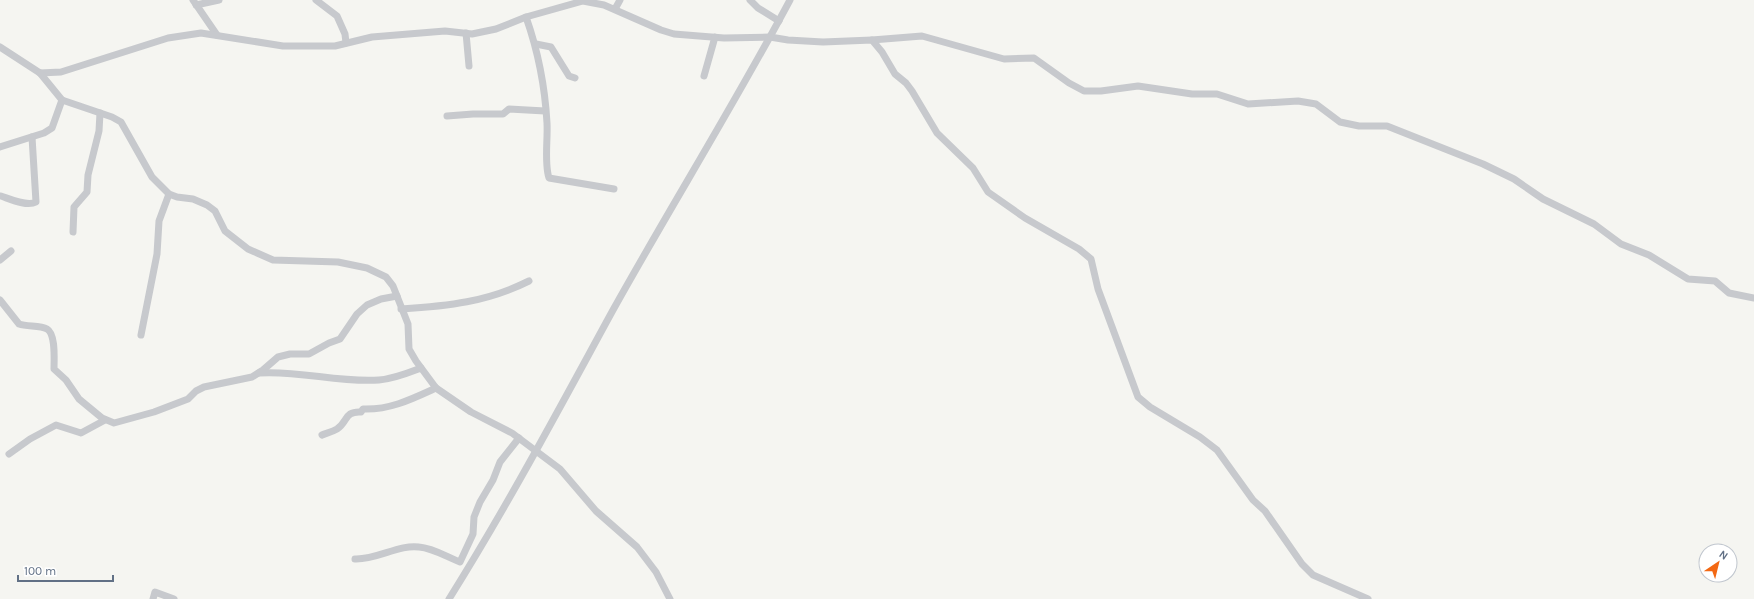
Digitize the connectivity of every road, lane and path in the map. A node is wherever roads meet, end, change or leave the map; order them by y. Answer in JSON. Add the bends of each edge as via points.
{"nodes":[{"id":1,"x":219,"y":0,"type":"edge"},
{"id":2,"x":316,"y":0,"type":"edge"},
{"id":3,"x":620,"y":0,"type":"edge"},
{"id":4,"x":750,"y":0,"type":"edge"},
{"id":5,"x":790,"y":0,"type":"edge"},
{"id":6,"x":581,"y":1,"type":"edge"},
{"id":7,"x":194,"y":2,"type":"edge"},
{"id":8,"x":615,"y":9,"type":"junction"},
{"id":9,"x":526,"y":17,"type":"junction"},
{"id":10,"x":779,"y":21,"type":"junction"},
{"id":11,"x":466,"y":33,"type":"junction"},
{"id":12,"x":217,"y":35,"type":"junction"},
{"id":13,"x":715,"y":37,"type":"junction"},
{"id":14,"x":770,"y":37,"type":"junction"},
{"id":15,"x":872,"y":40,"type":"junction"},
{"id":16,"x":346,"y":43,"type":"junction"},
{"id":17,"x":536,"y":44,"type":"junction"},
{"id":18,"x":0,"y":47,"type":"edge"},
{"id":19,"x":468,"y":66,"type":"dead end"},
{"id":20,"x":40,"y":73,"type":"junction"},
{"id":21,"x":704,"y":76,"type":"dead end"},
{"id":22,"x":575,"y":78,"type":"dead end"},
{"id":23,"x":62,"y":100,"type":"junction"},
{"id":24,"x":545,"y":112,"type":"junction"},
{"id":25,"x":100,"y":113,"type":"junction"},
{"id":26,"x":447,"y":116,"type":"dead end"},
{"id":27,"x":32,"y":137,"type":"junction"},
{"id":28,"x":0,"y":147,"type":"edge"},
{"id":29,"x":614,"y":189,"type":"dead end"},
{"id":30,"x":169,"y":194,"type":"junction"},
{"id":31,"x":1,"y":196,"type":"edge"},
{"id":32,"x":73,"y":232,"type":"dead end"},
{"id":33,"x":11,"y":251,"type":"dead end"},
{"id":34,"x":0,"y":260,"type":"edge"},
{"id":35,"x":529,"y":281,"type":"dead end"},
{"id":36,"x":397,"y":296,"type":"junction"},
{"id":37,"x":1754,"y":298,"type":"edge"},
{"id":38,"x":0,"y":300,"type":"edge"},
{"id":39,"x":401,"y":309,"type":"junction"},
{"id":40,"x":141,"y":336,"type":"dead end"},
{"id":41,"x":421,"y":368,"type":"junction"},
{"id":42,"x":259,"y":373,"type":"junction"},
{"id":43,"x":436,"y":388,"type":"junction"},
{"id":44,"x":105,"y":420,"type":"junction"},
{"id":45,"x":322,"y":435,"type":"dead end"},
{"id":46,"x":519,"y":438,"type":"junction"},
{"id":47,"x":535,"y":451,"type":"junction"},
{"id":48,"x":9,"y":454,"type":"dead end"},
{"id":49,"x":355,"y":559,"type":"dead end"},
{"id":50,"x":152,"y":599,"type":"edge"},
{"id":51,"x":174,"y":599,"type":"edge"},
{"id":52,"x":448,"y":599,"type":"edge"},
{"id":53,"x":670,"y":599,"type":"edge"},
{"id":54,"x":1368,"y":599,"type":"edge"}],
"edges":[{"from":1,"to":7,"type":"street"},
{"from":2,"to":16,"type":"street","via":[[337,16]]},
{"from":3,"to":8,"type":"street"},
{"from":4,"to":10,"type":"street"},
{"from":5,"to":10,"type":"street"},
{"from":6,"to":8,"type":"street"},
{"from":6,"to":9,"type":"street"},
{"from":7,"to":12,"type":"street"},
{"from":8,"to":13,"type":"street","via":[[666,32]]},
{"from":9,"to":11,"type":"street","via":[[496,29]]},
{"from":9,"to":17,"type":"street"},
{"from":10,"to":14,"type":"street"},
{"from":11,"to":16,"type":"street","via":[[445,31],[372,36]]},
{"from":11,"to":19,"type":"street"},
{"from":12,"to":16,"type":"street","via":[[283,46],[314,48]]},
{"from":12,"to":20,"type":"street","via":[[201,33],[168,38],[73,70]]},
{"from":13,"to":14,"type":"street"},
{"from":13,"to":21,"type":"street"},
{"from":14,"to":15,"type":"street","via":[[824,42]]},
{"from":14,"to":47,"type":"street"},
{"from":15,"to":37,"type":"street","via":[[922,36],[1004,59],[1034,58],[1084,91],[1138,86],[1192,94],[1217,94],[1248,104],[1298,101],[1316,104],[1340,122],[1359,126],[1387,126],[1483,164],[1594,224],[1621,244],[1649,255],[1688,279],[1715,281],[1729,293]]},
{"from":15,"to":54,"type":"street","via":[[895,74],[912,91],[937,133],[972,168],[988,192],[1025,218],[1080,249],[1091,259],[1098,289],[1138,397],[1218,450],[1302,564],[1314,575]]},
{"from":17,"to":22,"type":"street","via":[[551,47],[570,76]]},
{"from":17,"to":24,"type":"street"},
{"from":18,"to":20,"type":"street"},
{"from":20,"to":23,"type":"street"},
{"from":23,"to":25,"type":"street"},
{"from":23,"to":27,"type":"street","via":[[52,128]]},
{"from":24,"to":26,"type":"street","via":[[509,109],[503,114]]},
{"from":24,"to":29,"type":"street","via":[[549,178]]},
{"from":25,"to":30,"type":"street","via":[[117,119],[125,126],[152,177]]},
{"from":25,"to":32,"type":"street","via":[[87,192],[74,207]]},
{"from":27,"to":28,"type":"street"},
{"from":27,"to":31,"type":"street","via":[[37,199],[34,203],[26,203]]},
{"from":30,"to":36,"type":"street","via":[[207,205],[215,211],[225,232],[263,257],[289,262],[338,262],[367,268],[386,277]]},
{"from":30,"to":40,"type":"street","via":[[159,221],[157,254]]},
{"from":33,"to":34,"type":"street"},
{"from":35,"to":39,"type":"street","via":[[512,290],[480,300],[456,305]]},
{"from":36,"to":39,"type":"street"},
{"from":36,"to":42,"type":"street","via":[[381,298],[367,305],[357,314],[340,339],[308,354],[278,357]]},
{"from":38,"to":44,"type":"street","via":[[19,324],[47,329],[51,333],[54,369],[66,380],[79,399]]},
{"from":39,"to":41,"type":"street","via":[[408,324],[409,349]]},
{"from":41,"to":42,"type":"street","via":[[380,380]]},
{"from":41,"to":43,"type":"street"},
{"from":42,"to":44,"type":"street","via":[[252,377],[204,388],[196,391],[188,399],[154,412],[114,423]]},
{"from":43,"to":45,"type":"street","via":[[409,401],[381,410],[363,409],[361,412],[353,412],[338,428]]},
{"from":43,"to":46,"type":"street","via":[[471,412]]},
{"from":44,"to":48,"type":"street","via":[[81,433],[56,425]]},
{"from":46,"to":47,"type":"street"},
{"from":46,"to":49,"type":"street","via":[[500,462],[480,502],[474,517],[473,534],[460,562],[419,546],[364,560]]},
{"from":47,"to":52,"type":"street","via":[[470,566]]},
{"from":47,"to":53,"type":"street","via":[[560,468],[596,511],[637,547],[656,572]]},
{"from":50,"to":51,"type":"street","via":[[155,592]]}]}
